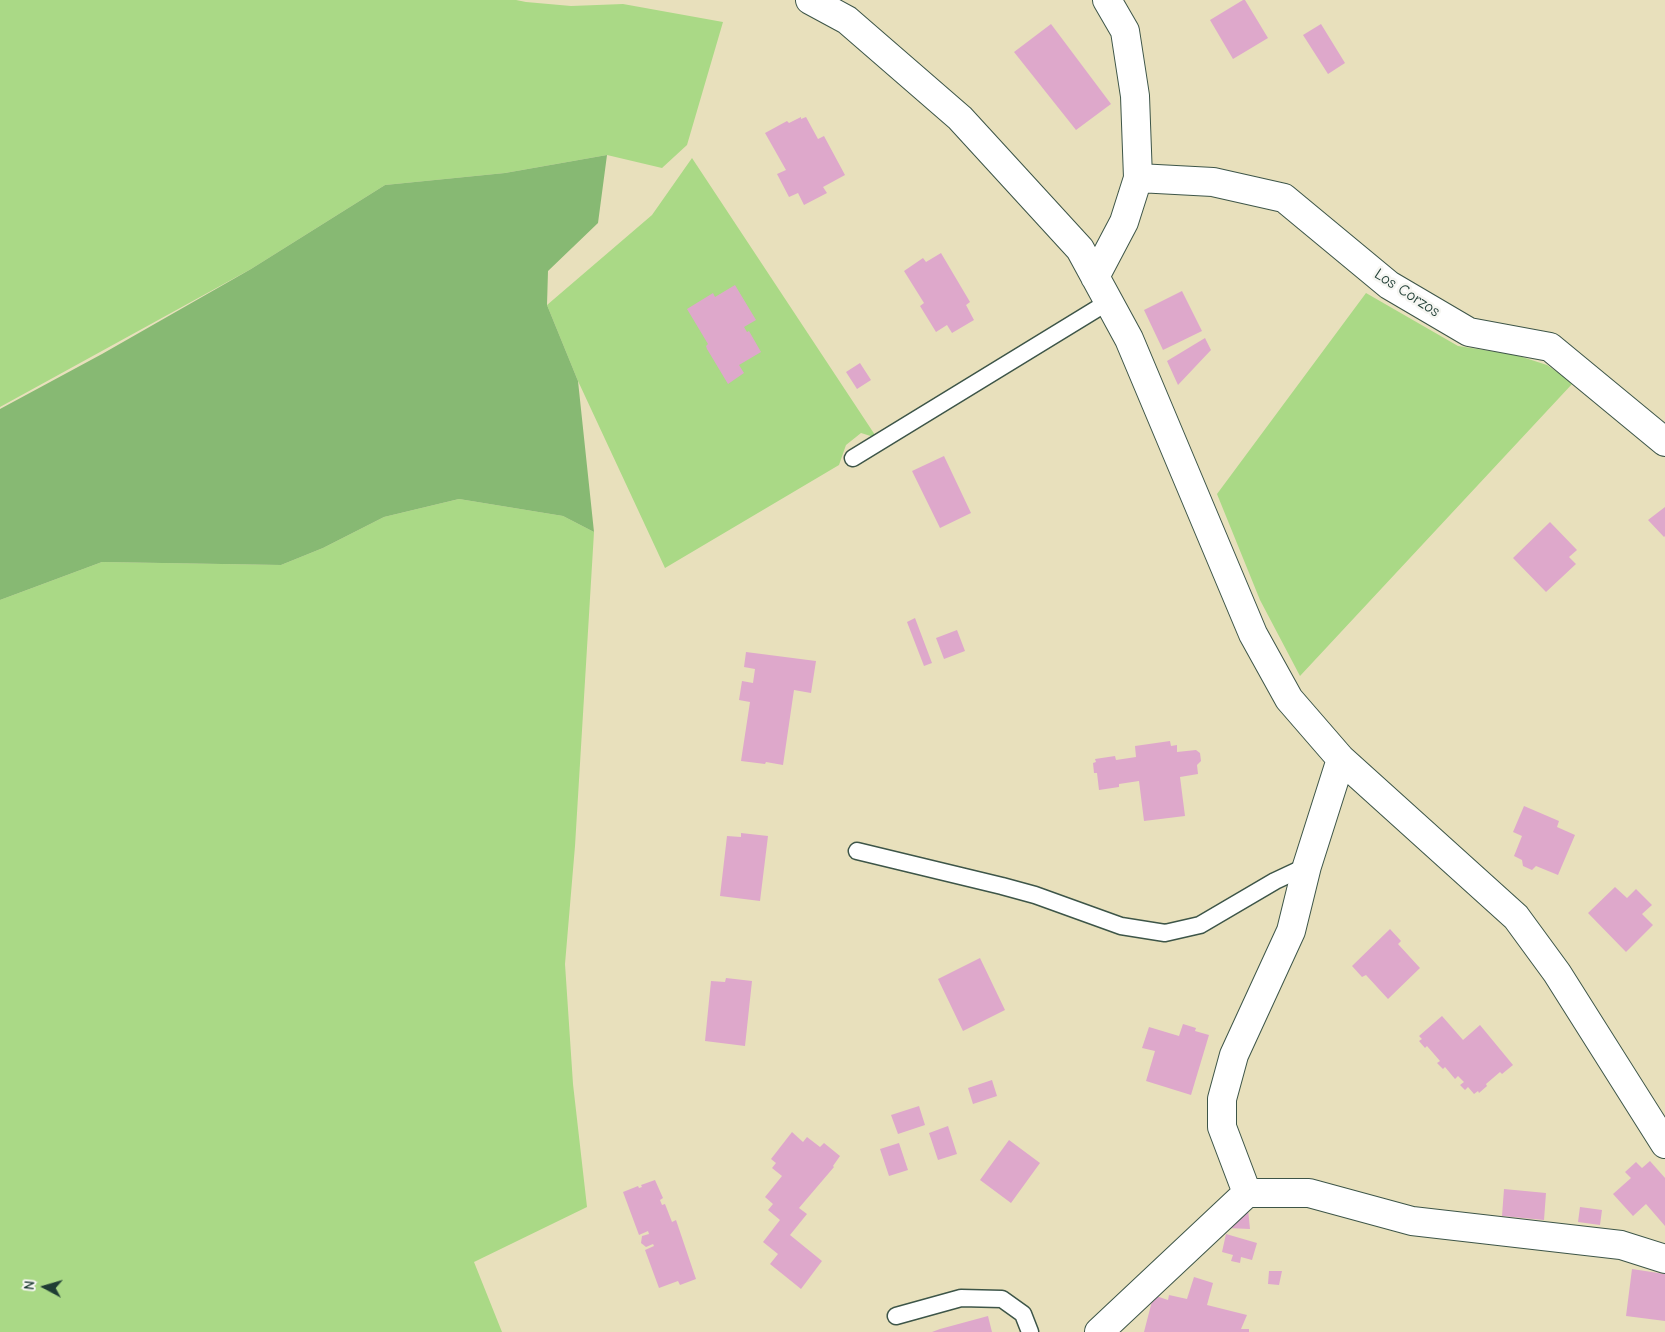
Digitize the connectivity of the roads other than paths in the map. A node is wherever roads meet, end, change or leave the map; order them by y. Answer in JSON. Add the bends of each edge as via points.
{"nodes":[{"id":1,"x":810,"y":0,"type":"edge"},
{"id":2,"x":1106,"y":0,"type":"edge"},
{"id":3,"x":1138,"y":178,"type":"junction"},
{"id":4,"x":1095,"y":277,"type":"junction"},
{"id":5,"x":1108,"y":302,"type":"junction"},
{"id":6,"x":1665,"y":442,"type":"edge"},
{"id":7,"x":853,"y":458,"type":"dead end"},
{"id":8,"x":1341,"y":760,"type":"junction"},
{"id":9,"x":857,"y":851,"type":"dead end"},
{"id":10,"x":1307,"y":866,"type":"junction"},
{"id":11,"x":1665,"y":1144,"type":"edge"},
{"id":12,"x":1247,"y":1193,"type":"junction"},
{"id":13,"x":1665,"y":1259,"type":"edge"},
{"id":14,"x":896,"y":1316,"type":"dead end"},
{"id":15,"x":1030,"y":1332,"type":"edge"},
{"id":16,"x":1099,"y":1332,"type":"edge"}],
"edges":[{"from":1,"to":4,"type":"street","via":[[848,20],[960,118],[1080,249]]},
{"from":2,"to":3,"type":"street","via":[[1125,31],[1134,96]]},
{"from":3,"to":4,"type":"street","via":[[1124,222]]},
{"from":3,"to":6,"type":"street","name":"Los Corzos","via":[[1213,182],[1284,198],[1389,285],[1469,332],[1550,347]]},
{"from":4,"to":5,"type":"street"},
{"from":5,"to":7,"type":"lane"},
{"from":5,"to":8,"type":"street","via":[[1129,339],[1253,634],[1288,699]]},
{"from":8,"to":10,"type":"street"},
{"from":8,"to":11,"type":"street","via":[[1516,917],[1557,973]]},
{"from":9,"to":10,"type":"lane","via":[[1035,895],[1120,926],[1166,932],[1200,925]]},
{"from":10,"to":12,"type":"street","via":[[1291,931],[1234,1055],[1222,1099],[1222,1127]]},
{"from":12,"to":13,"type":"street","via":[[1309,1193],[1412,1221],[1621,1245]]},
{"from":12,"to":16,"type":"street"},
{"from":14,"to":15,"type":"lane","via":[[961,1298],[1002,1299],[1023,1314]]}]}
